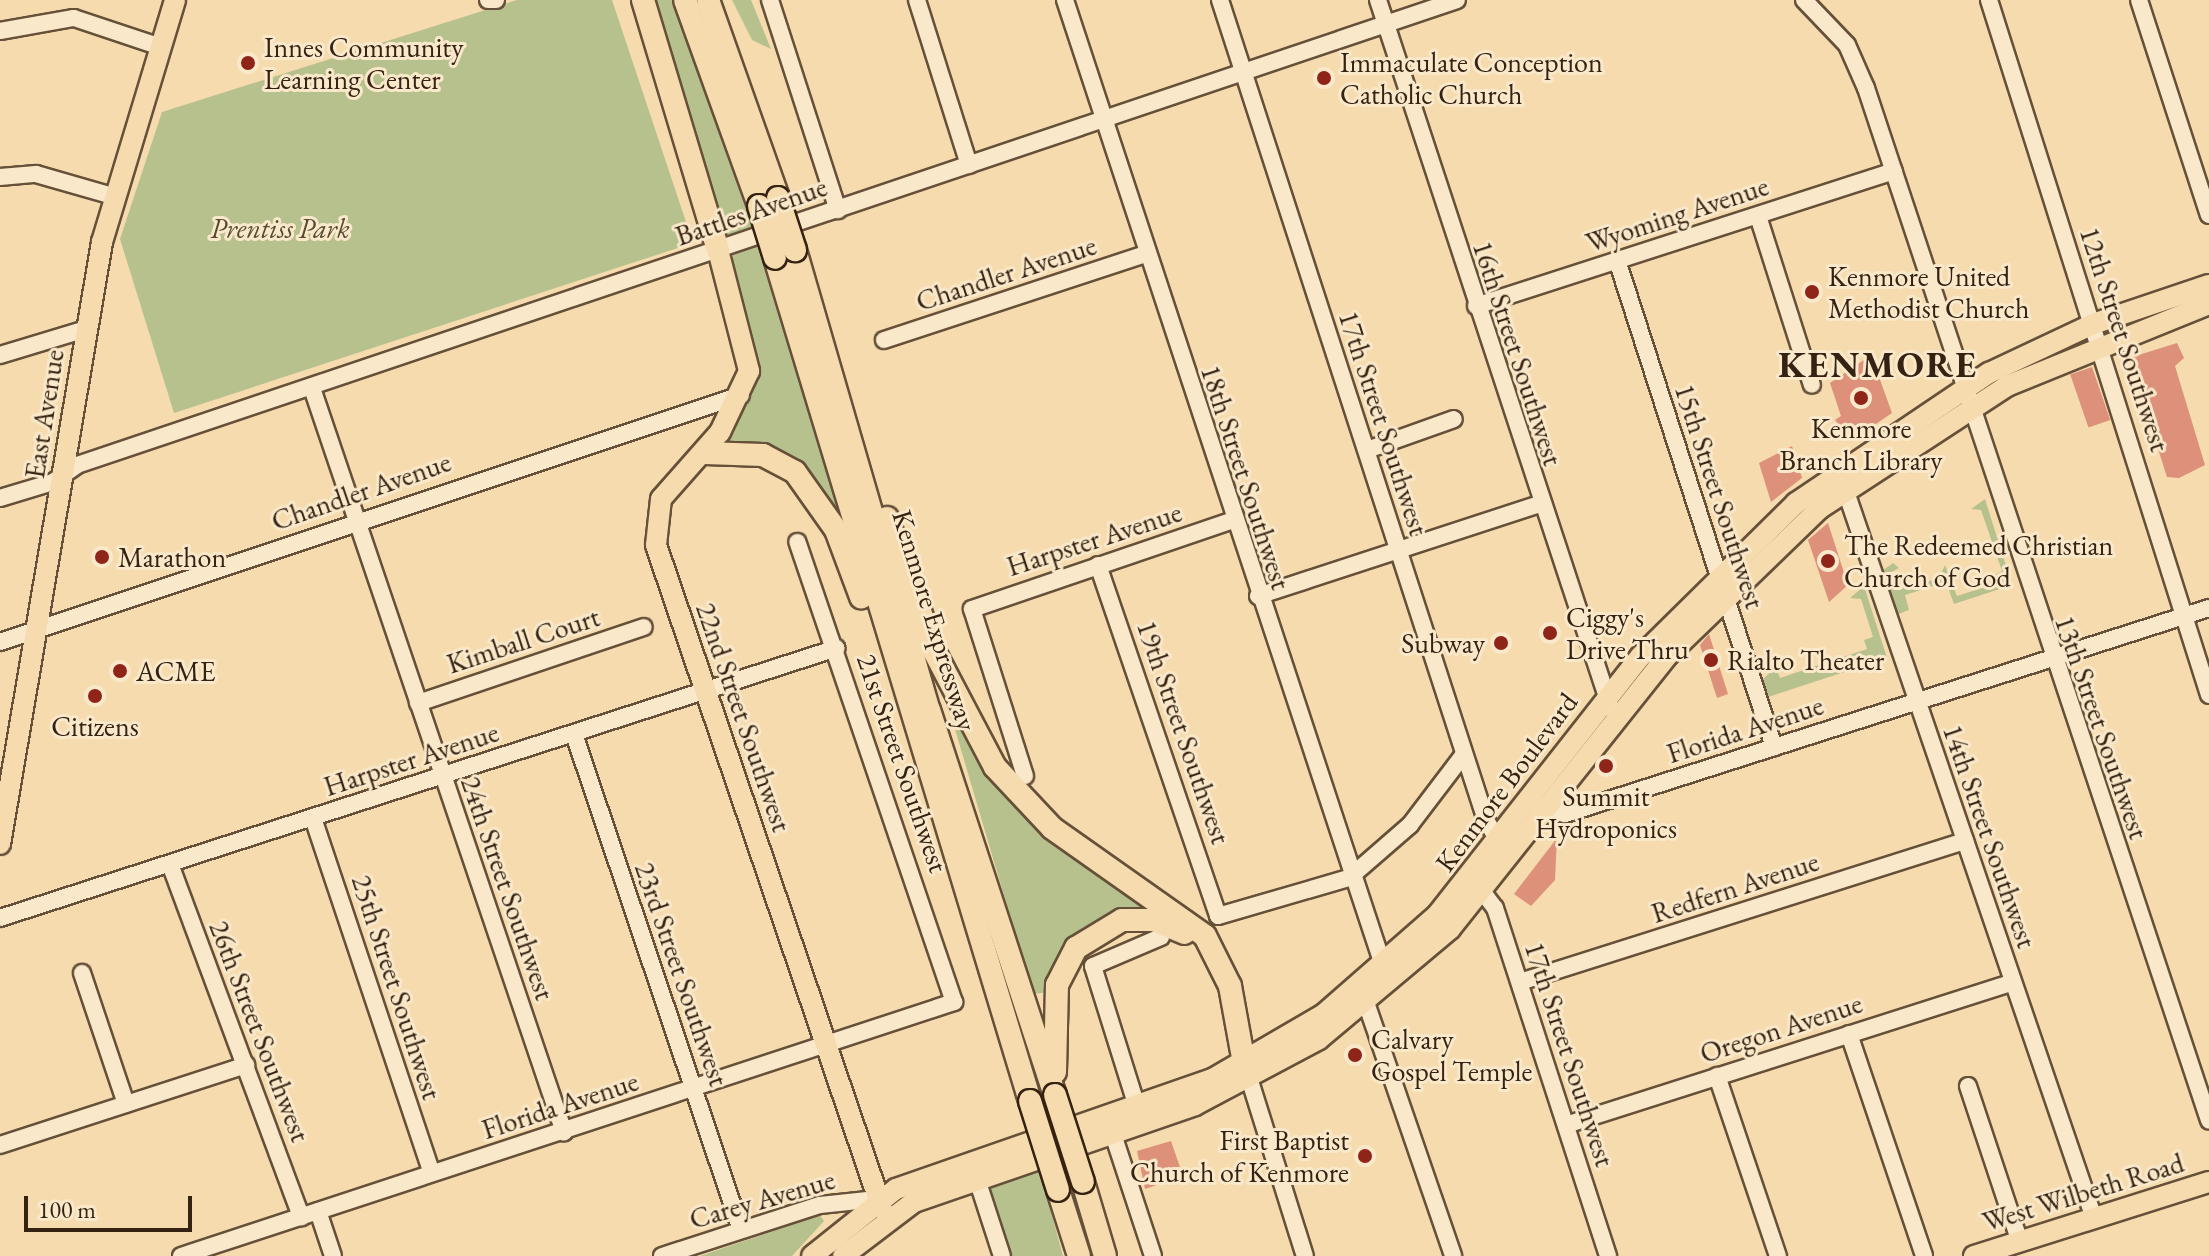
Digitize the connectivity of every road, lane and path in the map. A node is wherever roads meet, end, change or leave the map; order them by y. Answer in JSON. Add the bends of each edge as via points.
{"nodes":[{"id":1,"x":175,"y":0,"type":"edge"},
{"id":2,"x":488,"y":0,"type":"edge"},
{"id":3,"x":496,"y":0,"type":"edge"},
{"id":4,"x":643,"y":0,"type":"edge"},
{"id":5,"x":685,"y":0,"type":"edge"},
{"id":6,"x":708,"y":0,"type":"edge"},
{"id":7,"x":770,"y":0,"type":"edge"},
{"id":8,"x":917,"y":0,"type":"edge"},
{"id":9,"x":1065,"y":0,"type":"edge"},
{"id":10,"x":1220,"y":0,"type":"edge"},
{"id":11,"x":1378,"y":0,"type":"edge"},
{"id":12,"x":1457,"y":0,"type":"edge"},
{"id":13,"x":1804,"y":0,"type":"edge"},
{"id":14,"x":1989,"y":0,"type":"edge"},
{"id":15,"x":2139,"y":0,"type":"edge"},
{"id":16,"x":1386,"y":24,"type":"junction"},
{"id":17,"x":0,"y":31,"type":"edge"},
{"id":18,"x":161,"y":47,"type":"junction"},
{"id":19,"x":1243,"y":72,"type":"junction"},
{"id":20,"x":1103,"y":120,"type":"junction"},
{"id":21,"x":969,"y":165,"type":"junction"},
{"id":22,"x":1894,"y":171,"type":"junction"},
{"id":23,"x":0,"y":177,"type":"edge"},
{"id":24,"x":116,"y":197,"type":"junction"},
{"id":25,"x":768,"y":202,"type":"junction"},
{"id":26,"x":838,"y":210,"type":"junction"},
{"id":27,"x":2209,"y":215,"type":"edge"},
{"id":28,"x":1758,"y":216,"type":"junction"},
{"id":29,"x":718,"y":250,"type":"junction"},
{"id":30,"x":785,"y":254,"type":"junction"},
{"id":31,"x":1145,"y":254,"type":"junction"},
{"id":32,"x":1617,"y":260,"type":"junction"},
{"id":33,"x":2209,"y":285,"type":"edge"},
{"id":34,"x":2209,"y":304,"type":"edge"},
{"id":35,"x":1476,"y":306,"type":"junction"},
{"id":36,"x":86,"y":329,"type":"junction"},
{"id":37,"x":2096,"y":334,"type":"junction"},
{"id":38,"x":884,"y":340,"type":"dead end"},
{"id":39,"x":0,"y":355,"type":"edge"},
{"id":40,"x":828,"y":365,"type":"junction"},
{"id":41,"x":1812,"y":385,"type":"dead end"},
{"id":42,"x":312,"y":388,"type":"junction"},
{"id":43,"x":741,"y":395,"type":"junction"},
{"id":44,"x":1965,"y":397,"type":"junction"},
{"id":45,"x":1454,"y":419,"type":"dead end"},
{"id":46,"x":1367,"y":450,"type":"junction"},
{"id":47,"x":705,"y":453,"type":"junction"},
{"id":48,"x":63,"y":473,"type":"junction"},
{"id":49,"x":1842,"y":479,"type":"junction"},
{"id":50,"x":0,"y":498,"type":"edge"},
{"id":51,"x":1539,"y":504,"type":"junction"},
{"id":52,"x":356,"y":520,"type":"junction"},
{"id":53,"x":1233,"y":520,"type":"junction"},
{"id":54,"x":797,"y":542,"type":"dead end"},
{"id":55,"x":1399,"y":550,"type":"junction"},
{"id":56,"x":1098,"y":565,"type":"junction"},
{"id":57,"x":1717,"y":574,"type":"junction"},
{"id":58,"x":1723,"y":595,"type":"junction"},
{"id":59,"x":1258,"y":596,"type":"junction"},
{"id":60,"x":2209,"y":608,"type":"edge"},
{"id":61,"x":2183,"y":616,"type":"junction"},
{"id":62,"x":644,"y":627,"type":"dead end"},
{"id":63,"x":35,"y":631,"type":"junction"},
{"id":64,"x":0,"y":642,"type":"edge"},
{"id":65,"x":837,"y":648,"type":"junction"},
{"id":66,"x":2051,"y":658,"type":"junction"},
{"id":67,"x":706,"y":692,"type":"junction"},
{"id":68,"x":2209,"y":695,"type":"edge"},
{"id":69,"x":1605,"y":698,"type":"junction"},
{"id":70,"x":1916,"y":702,"type":"junction"},
{"id":71,"x":418,"y":703,"type":"junction"},
{"id":72,"x":1616,"y":718,"type":"junction"},
{"id":73,"x":574,"y":734,"type":"junction"},
{"id":74,"x":1774,"y":747,"type":"junction"},
{"id":75,"x":1464,"y":754,"type":"junction"},
{"id":76,"x":1025,"y":776,"type":"dead end"},
{"id":77,"x":443,"y":778,"type":"junction"},
{"id":78,"x":4,"y":798,"type":"edge"},
{"id":79,"x":1536,"y":805,"type":"junction"},
{"id":80,"x":313,"y":818,"type":"junction"},
{"id":81,"x":941,"y":820,"type":"junction"},
{"id":82,"x":1965,"y":841,"type":"junction"},
{"id":83,"x":0,"y":844,"type":"edge"},
{"id":84,"x":1503,"y":849,"type":"junction"},
{"id":85,"x":170,"y":864,"type":"junction"},
{"id":86,"x":1349,"y":878,"type":"junction"},
{"id":87,"x":1476,"y":883,"type":"junction"},
{"id":88,"x":0,"y":918,"type":"edge"},
{"id":89,"x":1161,"y":937,"type":"dead end"},
{"id":90,"x":1384,"y":968,"type":"junction"},
{"id":91,"x":82,"y":973,"type":"dead end"},
{"id":92,"x":1520,"y":982,"type":"junction"},
{"id":93,"x":2013,"y":982,"type":"junction"},
{"id":94,"x":1364,"y":995,"type":"junction"},
{"id":95,"x":954,"y":1002,"type":"joint"},
{"id":96,"x":1849,"y":1034,"type":"junction"},
{"id":97,"x":826,"y":1047,"type":"junction"},
{"id":98,"x":246,"y":1065,"type":"junction"},
{"id":99,"x":1247,"y":1072,"type":"junction"},
{"id":100,"x":1717,"y":1076,"type":"junction"},
{"id":101,"x":1968,"y":1086,"type":"dead end"},
{"id":102,"x":694,"y":1090,"type":"junction"},
{"id":103,"x":1055,"y":1095,"type":"junction"},
{"id":104,"x":126,"y":1104,"type":"junction"},
{"id":105,"x":1140,"y":1116,"type":"junction"},
{"id":106,"x":2209,"y":1120,"type":"edge"},
{"id":107,"x":1110,"y":1125,"type":"junction"},
{"id":108,"x":1566,"y":1125,"type":"junction"},
{"id":109,"x":564,"y":1132,"type":"junction"},
{"id":110,"x":0,"y":1145,"type":"edge"},
{"id":111,"x":974,"y":1169,"type":"junction"},
{"id":112,"x":432,"y":1173,"type":"junction"},
{"id":113,"x":2209,"y":1182,"type":"edge"},
{"id":114,"x":877,"y":1199,"type":"junction"},
{"id":115,"x":318,"y":1211,"type":"junction"},
{"id":116,"x":301,"y":1217,"type":"junction"},
{"id":117,"x":887,"y":1218,"type":"junction"},
{"id":118,"x":2094,"y":1218,"type":"junction"},
{"id":119,"x":741,"y":1230,"type":"junction"},
{"id":120,"x":2020,"y":1242,"type":"junction"},
{"id":121,"x":847,"y":1254,"type":"edge"},
{"id":122,"x":1986,"y":1254,"type":"edge"},
{"id":123,"x":181,"y":1256,"type":"edge"},
{"id":124,"x":333,"y":1256,"type":"edge"},
{"id":125,"x":662,"y":1256,"type":"edge"},
{"id":126,"x":812,"y":1256,"type":"edge"},
{"id":127,"x":1002,"y":1256,"type":"edge"},
{"id":128,"x":1079,"y":1256,"type":"edge"},
{"id":129,"x":1105,"y":1256,"type":"edge"},
{"id":130,"x":1153,"y":1256,"type":"edge"},
{"id":131,"x":1305,"y":1256,"type":"edge"},
{"id":132,"x":1453,"y":1256,"type":"edge"},
{"id":133,"x":1608,"y":1256,"type":"edge"},
{"id":134,"x":1778,"y":1256,"type":"edge"},
{"id":135,"x":1924,"y":1256,"type":"edge"}],
"edges":[{"from":1,"to":18,"type":"main road","name":"East Avenue"},
{"from":2,"to":3,"type":"street"},
{"from":4,"to":29,"type":"highway"},
{"from":5,"to":25,"type":"highway","name":"Kenmore Expressway"},
{"from":6,"to":25,"type":"highway","name":"Kenmore Expressway"},
{"from":7,"to":26,"type":"street"},
{"from":8,"to":21,"type":"street"},
{"from":9,"to":20,"type":"street","name":"18th Street Southwest"},
{"from":10,"to":19,"type":"street","name":"17th Street Southwest"},
{"from":11,"to":16,"type":"street","name":"16th Street Southwest"},
{"from":12,"to":16,"type":"street","name":"Battles Avenue"},
{"from":13,"to":22,"type":"street","name":"13th Street Southwest","via":[[1851,51]]},
{"from":14,"to":37,"type":"street","name":"12th Street Southwest"},
{"from":15,"to":27,"type":"street"},
{"from":16,"to":19,"type":"street","name":"Battles Avenue"},
{"from":16,"to":35,"type":"street","name":"16th Street Southwest"},
{"from":17,"to":18,"type":"street","via":[[74,18]]},
{"from":18,"to":24,"type":"main road","name":"East Avenue"},
{"from":19,"to":20,"type":"street","name":"Battles Avenue"},
{"from":19,"to":46,"type":"street","name":"17th Street Southwest"},
{"from":20,"to":21,"type":"street","name":"Battles Avenue"},
{"from":20,"to":31,"type":"street","name":"18th Street Southwest"},
{"from":21,"to":26,"type":"street","name":"Battles Avenue"},
{"from":22,"to":28,"type":"street","name":"Wyoming Avenue"},
{"from":22,"to":44,"type":"street","name":"13th Street Southwest"},
{"from":23,"to":24,"type":"street","via":[[48,176]]},
{"from":24,"to":36,"type":"main road","name":"East Avenue"},
{"from":25,"to":30,"type":"highway","name":"Kenmore Expressway","bridge":true},
{"from":26,"to":29,"type":"street","name":"Battles Avenue"},
{"from":28,"to":32,"type":"street","name":"Wyoming Avenue"},
{"from":28,"to":41,"type":"street"},
{"from":29,"to":42,"type":"street","name":"Battles Avenue"},
{"from":29,"to":43,"type":"main road","name":"22nd Street Southwest","via":[[749,356]]},
{"from":30,"to":40,"type":"highway","name":"Kenmore Expressway"},
{"from":30,"to":81,"type":"highway","name":"Kenmore Expressway"},
{"from":31,"to":38,"type":"street","name":"Chandler Avenue"},
{"from":31,"to":53,"type":"street","name":"18th Street Southwest"},
{"from":32,"to":35,"type":"street","name":"Wyoming Avenue"},
{"from":32,"to":57,"type":"street","name":"15th Street Southwest"},
{"from":33,"to":37,"type":"main road","name":"Kenmore Boulevard"},
{"from":34,"to":37,"type":"main road","name":"Kenmore Boulevard"},
{"from":35,"to":51,"type":"street","name":"16th Street Southwest"},
{"from":36,"to":39,"type":"street"},
{"from":36,"to":48,"type":"main road","name":"East Avenue"},
{"from":37,"to":44,"type":"main road","name":"Kenmore Boulevard"},
{"from":37,"to":61,"type":"street","name":"12th Street Southwest"},
{"from":40,"to":99,"type":"highway","via":[[934,651],[981,745],[1052,828],[1205,936],[1230,986]]},
{"from":40,"to":103,"type":"highway","name":"Kenmore Expressway","via":[[929,710]]},
{"from":42,"to":48,"type":"street","name":"Battles Avenue"},
{"from":42,"to":52,"type":"street","name":"24th Street Southwest"},
{"from":43,"to":47,"type":"main road","name":"22nd Street Southwest"},
{"from":43,"to":52,"type":"street","name":"Chandler Avenue"},
{"from":44,"to":49,"type":"main road","name":"Kenmore Boulevard"},
{"from":44,"to":66,"type":"street","name":"13th Street Southwest"},
{"from":45,"to":46,"type":"street"},
{"from":46,"to":55,"type":"street","name":"17th Street Southwest"},
{"from":47,"to":67,"type":"main road","name":"22nd Street Southwest","via":[[670,486],[655,528]]},
{"from":47,"to":81,"type":"highway","via":[[745,451],[781,462],[823,507]]},
{"from":48,"to":50,"type":"street","name":"Battles Avenue"},
{"from":48,"to":63,"type":"main road","name":"East Avenue"},
{"from":49,"to":57,"type":"main road","name":"Kenmore Boulevard"},
{"from":49,"to":58,"type":"main road","name":"Kenmore Boulevard"},
{"from":49,"to":70,"type":"street","name":"14th Street Southwest"},
{"from":51,"to":55,"type":"street"},
{"from":51,"to":69,"type":"street","name":"16th Street Southwest"},
{"from":52,"to":63,"type":"street","name":"Chandler Avenue"},
{"from":52,"to":71,"type":"street","name":"24th Street Southwest"},
{"from":53,"to":56,"type":"street","name":"Harpster Avenue"},
{"from":53,"to":59,"type":"street","name":"18th Street Southwest"},
{"from":54,"to":65,"type":"street","name":"21st Street Southwest"},
{"from":55,"to":59,"type":"street"},
{"from":55,"to":75,"type":"street","name":"17th Street Southwest"},
{"from":56,"to":76,"type":"street","name":"Harpster Avenue","via":[[972,609]]},
{"from":56,"to":86,"type":"street","name":"19th Street Southwest","via":[[1218,916]]},
{"from":57,"to":58,"type":"street","name":"15th Street Southwest"},
{"from":57,"to":69,"type":"main road","name":"Kenmore Boulevard"},
{"from":58,"to":72,"type":"main road","name":"Kenmore Boulevard"},
{"from":58,"to":74,"type":"street","name":"15th Street Southwest"},
{"from":59,"to":86,"type":"street","name":"18th Street Southwest"},
{"from":60,"to":61,"type":"street","name":"Florida Avenue"},
{"from":61,"to":66,"type":"street","name":"Florida Avenue"},
{"from":61,"to":68,"type":"street","name":"12th Street Southwest"},
{"from":62,"to":71,"type":"street","name":"Kimball Court"},
{"from":63,"to":64,"type":"street","name":"Chandler Avenue"},
{"from":63,"to":78,"type":"main road","name":"East Avenue"},
{"from":65,"to":67,"type":"street","name":"Harpster Avenue"},
{"from":65,"to":95,"type":"street","name":"21st Street Southwest"},
{"from":66,"to":70,"type":"street","name":"Florida Avenue"},
{"from":66,"to":106,"type":"street","name":"13th Street Southwest"},
{"from":67,"to":73,"type":"street","name":"Harpster Avenue"},
{"from":67,"to":97,"type":"main road","name":"22nd Street Southwest"},
{"from":69,"to":72,"type":"street","name":"16th Street Southwest"},
{"from":69,"to":79,"type":"main road","name":"Kenmore Boulevard"},
{"from":70,"to":74,"type":"street","name":"Florida Avenue"},
{"from":70,"to":82,"type":"street","name":"14th Street Southwest"},
{"from":71,"to":77,"type":"street","name":"24th Street Southwest"},
{"from":72,"to":79,"type":"main road","name":"Kenmore Boulevard"},
{"from":73,"to":77,"type":"street","name":"Harpster Avenue"},
{"from":73,"to":102,"type":"street","name":"23rd Street Southwest"},
{"from":74,"to":79,"type":"street","name":"Florida Avenue","via":[[1565,814]]},
{"from":75,"to":84,"type":"street","name":"17th Street Southwest"},
{"from":75,"to":86,"type":"street","via":[[1410,825]]},
{"from":77,"to":80,"type":"street","name":"Harpster Avenue"},
{"from":77,"to":109,"type":"street","name":"24th Street Southwest"},
{"from":78,"to":83,"type":"main road","name":"East Avenue"},
{"from":79,"to":84,"type":"main road","name":"Kenmore Boulevard"},
{"from":80,"to":85,"type":"street","name":"Harpster Avenue"},
{"from":80,"to":112,"type":"street","name":"25th Street Southwest"},
{"from":81,"to":128,"type":"highway","name":"Kenmore Expressway","bridge":true},
{"from":82,"to":92,"type":"street","name":"Redfern Avenue"},
{"from":82,"to":93,"type":"street","name":"14th Street Southwest"},
{"from":84,"to":87,"type":"main road","name":"Kenmore Boulevard"},
{"from":85,"to":88,"type":"street","name":"Harpster Avenue"},
{"from":85,"to":98,"type":"street","name":"26th Street Southwest"},
{"from":86,"to":90,"type":"street","name":"18th Street Southwest"},
{"from":87,"to":90,"type":"main road","name":"Kenmore Boulevard"},
{"from":87,"to":92,"type":"street","name":"17th Street Southwest","via":[[1495,908]]},
{"from":87,"to":94,"type":"main road","name":"Kenmore Boulevard"},
{"from":89,"to":105,"type":"street","via":[[1093,966]]},
{"from":90,"to":94,"type":"main road","name":"Kenmore Boulevard"},
{"from":91,"to":104,"type":"street"},
{"from":92,"to":108,"type":"street","name":"17th Street Southwest"},
{"from":93,"to":96,"type":"street","name":"Oregon Avenue"},
{"from":93,"to":118,"type":"street","name":"14th Street Southwest"},
{"from":94,"to":99,"type":"main road","name":"Kenmore Boulevard"},
{"from":94,"to":132,"type":"street"},
{"from":95,"to":97,"type":"street","name":"Florida Avenue"},
{"from":96,"to":100,"type":"street","name":"Oregon Avenue"},
{"from":96,"to":135,"type":"street"},
{"from":97,"to":102,"type":"street","name":"Florida Avenue"},
{"from":97,"to":114,"type":"main road","name":"22nd Street Southwest"},
{"from":98,"to":104,"type":"street"},
{"from":98,"to":116,"type":"street","name":"26th Street Southwest"},
{"from":99,"to":103,"type":"highway","via":[[1203,953],[1173,925],[1122,920],[1085,938],[1064,964],[1054,1006]]},
{"from":99,"to":105,"type":"main road","name":"Kenmore Boulevard"},
{"from":99,"to":131,"type":"street"},
{"from":100,"to":108,"type":"street","name":"Oregon Avenue"},
{"from":100,"to":134,"type":"street"},
{"from":101,"to":120,"type":"street"},
{"from":102,"to":109,"type":"street","name":"Florida Avenue"},
{"from":102,"to":119,"type":"street","name":"23rd Street Southwest"},
{"from":103,"to":129,"type":"highway","name":"Kenmore Expressway","bridge":true},
{"from":104,"to":110,"type":"street"},
{"from":105,"to":107,"type":"main road","name":"Kenmore Boulevard"},
{"from":107,"to":111,"type":"main road","name":"Kenmore Boulevard"},
{"from":107,"to":130,"type":"street"},
{"from":108,"to":133,"type":"street","name":"17th Street Southwest"},
{"from":109,"to":112,"type":"street","name":"Florida Avenue"},
{"from":111,"to":114,"type":"main road","name":"Kenmore Boulevard"},
{"from":111,"to":117,"type":"main road","name":"Kenmore Boulevard"},
{"from":111,"to":127,"type":"street"},
{"from":112,"to":115,"type":"street","name":"Florida Avenue"},
{"from":113,"to":118,"type":"main road","name":"West Wilbeth Road"},
{"from":114,"to":117,"type":"main road","name":"22nd Street Southwest"},
{"from":114,"to":119,"type":"street","name":"Carey Avenue","via":[[820,1205]]},
{"from":114,"to":126,"type":"main road","name":"Kenmore Boulevard"},
{"from":115,"to":116,"type":"street","name":"Florida Avenue"},
{"from":115,"to":124,"type":"street"},
{"from":116,"to":123,"type":"street","name":"Florida Avenue"},
{"from":117,"to":121,"type":"main road","name":"Kenmore Boulevard"},
{"from":118,"to":120,"type":"main road","name":"West Wilbeth Road"},
{"from":119,"to":125,"type":"street","name":"Carey Avenue"},
{"from":120,"to":122,"type":"main road","name":"West Wilbeth Road"}]}
